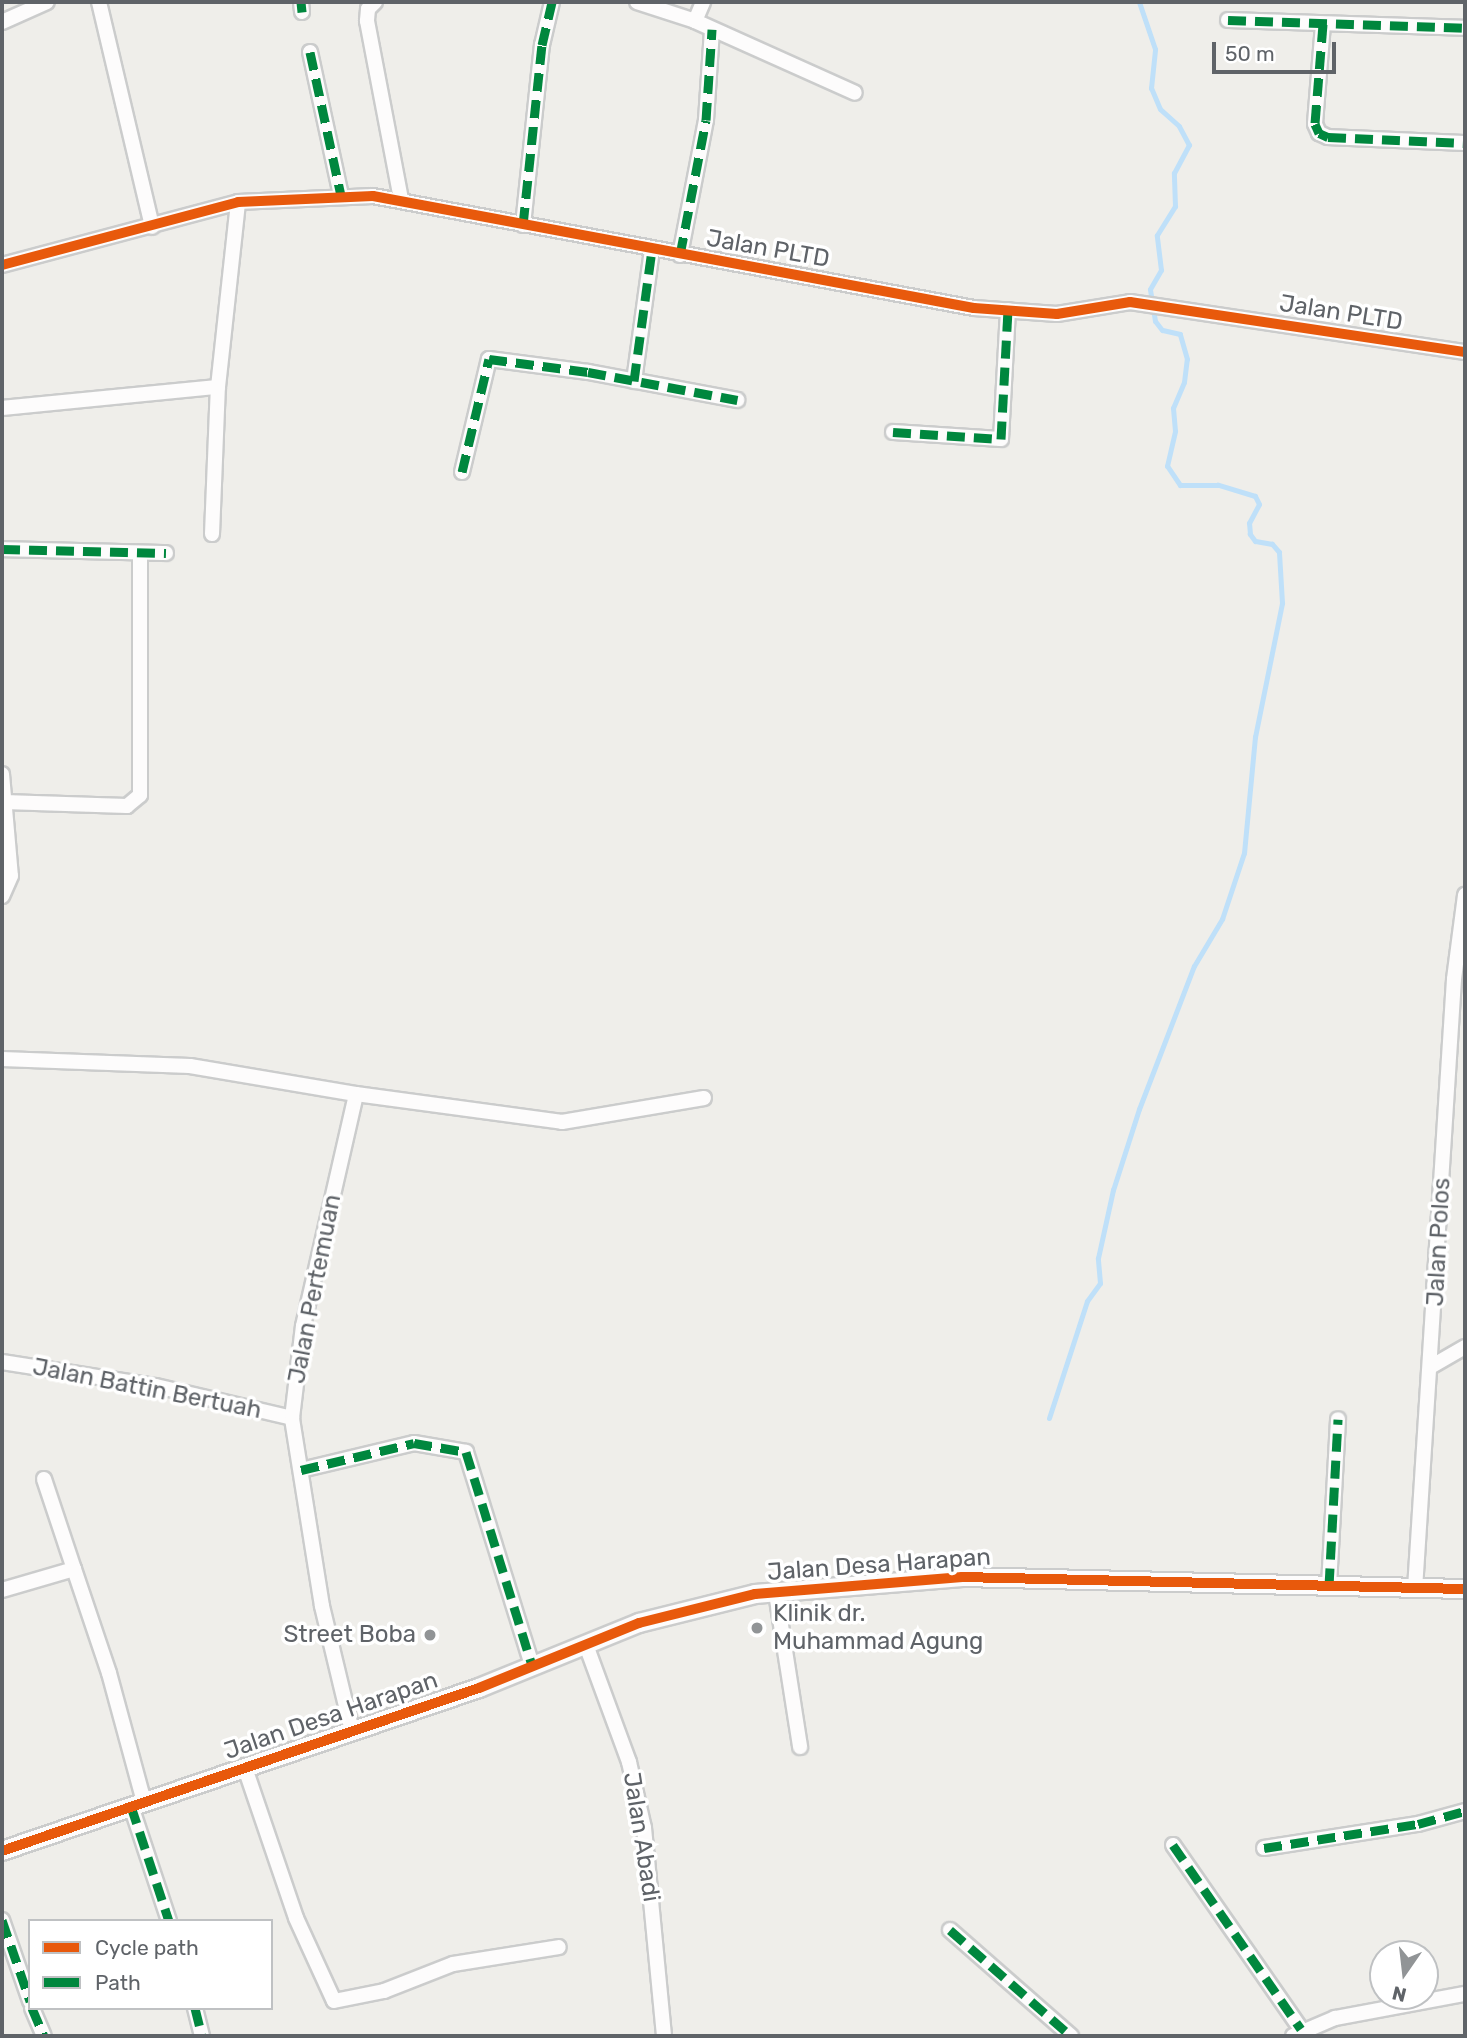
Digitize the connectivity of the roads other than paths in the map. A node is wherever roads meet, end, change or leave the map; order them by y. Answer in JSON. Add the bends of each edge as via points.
{"nodes":[{"id":1,"x":47,"y":2,"type":"edge"},
{"id":2,"x":99,"y":2,"type":"edge"},
{"id":3,"x":375,"y":2,"type":"edge"},
{"id":4,"x":552,"y":2,"type":"edge"},
{"id":5,"x":637,"y":2,"type":"edge"},
{"id":6,"x":703,"y":2,"type":"edge"},
{"id":7,"x":1228,"y":20,"type":"dead end"},
{"id":8,"x":2,"y":22,"type":"edge"},
{"id":9,"x":695,"y":22,"type":"junction"},
{"id":10,"x":1324,"y":24,"type":"junction"},
{"id":11,"x":1465,"y":28,"type":"edge"},
{"id":12,"x":712,"y":29,"type":"junction"},
{"id":13,"x":310,"y":52,"type":"dead end"},
{"id":14,"x":855,"y":93,"type":"dead end"},
{"id":15,"x":1465,"y":144,"type":"edge"},
{"id":16,"x":341,"y":195,"type":"junction"},
{"id":17,"x":401,"y":199,"type":"junction"},
{"id":18,"x":238,"y":202,"type":"junction"},
{"id":19,"x":523,"y":225,"type":"junction"},
{"id":20,"x":152,"y":227,"type":"junction"},
{"id":21,"x":652,"y":249,"type":"junction"},
{"id":22,"x":680,"y":255,"type":"junction"},
{"id":23,"x":2,"y":265,"type":"edge"},
{"id":24,"x":1008,"y":310,"type":"junction"},
{"id":25,"x":1465,"y":352,"type":"edge"},
{"id":26,"x":634,"y":381,"type":"junction"},
{"id":27,"x":218,"y":387,"type":"junction"},
{"id":28,"x":737,"y":400,"type":"dead end"},
{"id":29,"x":2,"y":408,"type":"edge"},
{"id":30,"x":892,"y":432,"type":"dead end"},
{"id":31,"x":462,"y":472,"type":"dead end"},
{"id":32,"x":212,"y":534,"type":"dead end"},
{"id":33,"x":2,"y":549,"type":"edge"},
{"id":34,"x":141,"y":554,"type":"junction"},
{"id":35,"x":166,"y":554,"type":"dead end"},
{"id":36,"x":2,"y":774,"type":"edge"},
{"id":37,"x":4,"y":802,"type":"junction"},
{"id":38,"x":4,"y":894,"type":"edge"},
{"id":39,"x":1465,"y":895,"type":"edge"},
{"id":40,"x":2,"y":1059,"type":"edge"},
{"id":41,"x":356,"y":1094,"type":"junction"},
{"id":42,"x":704,"y":1098,"type":"dead end"},
{"id":43,"x":1465,"y":1348,"type":"edge"},
{"id":44,"x":2,"y":1362,"type":"edge"},
{"id":45,"x":1432,"y":1366,"type":"junction"},
{"id":46,"x":292,"y":1419,"type":"junction"},
{"id":47,"x":1338,"y":1419,"type":"dead end"},
{"id":48,"x":301,"y":1470,"type":"junction"},
{"id":49,"x":44,"y":1479,"type":"dead end"},
{"id":50,"x":74,"y":1569,"type":"junction"},
{"id":51,"x":1329,"y":1586,"type":"junction"},
{"id":52,"x":1465,"y":1588,"type":"edge"},
{"id":53,"x":1415,"y":1589,"type":"junction"},
{"id":54,"x":2,"y":1590,"type":"edge"},
{"id":55,"x":776,"y":1593,"type":"junction"},
{"id":56,"x":586,"y":1645,"type":"junction"},
{"id":57,"x":532,"y":1665,"type":"junction"},
{"id":58,"x":352,"y":1731,"type":"junction"},
{"id":59,"x":800,"y":1747,"type":"dead end"},
{"id":60,"x":245,"y":1768,"type":"junction"},
{"id":61,"x":138,"y":1804,"type":"junction"},
{"id":62,"x":1465,"y":1811,"type":"edge"},
{"id":63,"x":1173,"y":1844,"type":"dead end"},
{"id":64,"x":1264,"y":1848,"type":"dead end"},
{"id":65,"x":2,"y":1851,"type":"edge"},
{"id":66,"x":168,"y":1919,"type":"edge"},
{"id":67,"x":2,"y":1920,"type":"edge"},
{"id":68,"x":950,"y":1930,"type":"dead end"},
{"id":69,"x":559,"y":1947,"type":"dead end"},
{"id":70,"x":1465,"y":1994,"type":"edge"},
{"id":71,"x":28,"y":1995,"type":"edge"},
{"id":72,"x":33,"y":2010,"type":"edge"},
{"id":73,"x":196,"y":2010,"type":"edge"},
{"id":74,"x":1297,"y":2033,"type":"edge"},
{"id":75,"x":44,"y":2036,"type":"edge"},
{"id":76,"x":202,"y":2036,"type":"edge"},
{"id":77,"x":664,"y":2036,"type":"edge"},
{"id":78,"x":1071,"y":2036,"type":"edge"}],
"edges":[{"from":1,"to":8,"type":"street"},
{"from":2,"to":20,"type":"street"},
{"from":3,"to":17,"type":"street","via":[[368,9],[367,21]]},
{"from":4,"to":19,"type":"street","via":[[542,45]]},
{"from":5,"to":9,"type":"street"},
{"from":6,"to":9,"type":"street"},
{"from":7,"to":10,"type":"street"},
{"from":9,"to":12,"type":"street"},
{"from":10,"to":11,"type":"street"},
{"from":10,"to":15,"type":"street","via":[[1315,124],[1319,133]]},
{"from":12,"to":14,"type":"street"},
{"from":12,"to":22,"type":"street","via":[[706,120]]},
{"from":13,"to":16,"type":"street"},
{"from":16,"to":17,"type":"street","name":"Jalan PLTD"},
{"from":16,"to":18,"type":"street","name":"Jalan PLTD"},
{"from":17,"to":19,"type":"street","name":"Jalan PLTD","via":[[458,216]]},
{"from":18,"to":20,"type":"street","name":"Jalan PLTD"},
{"from":18,"to":27,"type":"street"},
{"from":19,"to":21,"type":"street","name":"Jalan PLTD"},
{"from":20,"to":23,"type":"street","name":"Jalan PLTD"},
{"from":21,"to":22,"type":"street","name":"Jalan PLTD"},
{"from":21,"to":26,"type":"street"},
{"from":22,"to":24,"type":"street","name":"Jalan PLTD","via":[[974,308]]},
{"from":24,"to":25,"type":"street","name":"Jalan PLTD","via":[[1058,314],[1130,302]]},
{"from":24,"to":30,"type":"street","via":[[1001,439]]},
{"from":26,"to":28,"type":"street"},
{"from":26,"to":31,"type":"street","via":[[489,359]]},
{"from":27,"to":29,"type":"street"},
{"from":27,"to":32,"type":"street"},
{"from":33,"to":34,"type":"street"},
{"from":34,"to":35,"type":"street"},
{"from":34,"to":37,"type":"street","via":[[140,795],[127,806]]},
{"from":36,"to":37,"type":"street"},
{"from":37,"to":38,"type":"street","via":[[11,876]]},
{"from":39,"to":45,"type":"street","name":"Jalan Polos","via":[[1454,979]]},
{"from":40,"to":41,"type":"street","via":[[190,1066]]},
{"from":41,"to":42,"type":"street","via":[[562,1122]]},
{"from":41,"to":46,"type":"street","name":"Jalan Pertemuan","via":[[303,1326]]},
{"from":43,"to":45,"type":"street"},
{"from":44,"to":46,"type":"street","name":"Jalan Battin Bertuah","via":[[156,1386]]},
{"from":45,"to":53,"type":"street","name":"Jalan Polos"},
{"from":46,"to":48,"type":"street","name":"Jalan Pertemuan"},
{"from":47,"to":51,"type":"street"},
{"from":48,"to":57,"type":"street","via":[[414,1443],[466,1452]]},
{"from":48,"to":58,"type":"street","name":"Jalan Pertemuan","via":[[322,1606]]},
{"from":49,"to":50,"type":"street"},
{"from":50,"to":54,"type":"street"},
{"from":50,"to":61,"type":"street","via":[[109,1673]]},
{"from":51,"to":53,"type":"street","name":"Jalan Desa Harapan"},
{"from":51,"to":55,"type":"street","name":"Jalan Desa Harapan","via":[[962,1577]]},
{"from":52,"to":53,"type":"street","name":"Jalan Desa Harapan"},
{"from":55,"to":56,"type":"street","name":"Jalan Desa Harapan","via":[[755,1594],[639,1623]]},
{"from":55,"to":59,"type":"street"},
{"from":56,"to":57,"type":"street","name":"Jalan Desa Harapan"},
{"from":56,"to":77,"type":"street","name":"Jalan Abadi","via":[[629,1762],[644,1828]]},
{"from":57,"to":58,"type":"street","name":"Jalan Desa Harapan"},
{"from":58,"to":60,"type":"street","name":"Jalan Desa Harapan"},
{"from":60,"to":61,"type":"street","name":"Jalan Desa Harapan"},
{"from":60,"to":69,"type":"street","via":[[296,1918],[334,2001],[384,1991],[453,1964]]},
{"from":61,"to":65,"type":"street","name":"Jalan Desa Harapan"},
{"from":61,"to":66,"type":"street"},
{"from":62,"to":64,"type":"street","via":[[1418,1824]]},
{"from":63,"to":74,"type":"street"},
{"from":67,"to":71,"type":"street"},
{"from":68,"to":78,"type":"street"},
{"from":70,"to":74,"type":"street","via":[[1335,2018]]},
{"from":72,"to":75,"type":"street"},
{"from":73,"to":76,"type":"street"}]}
